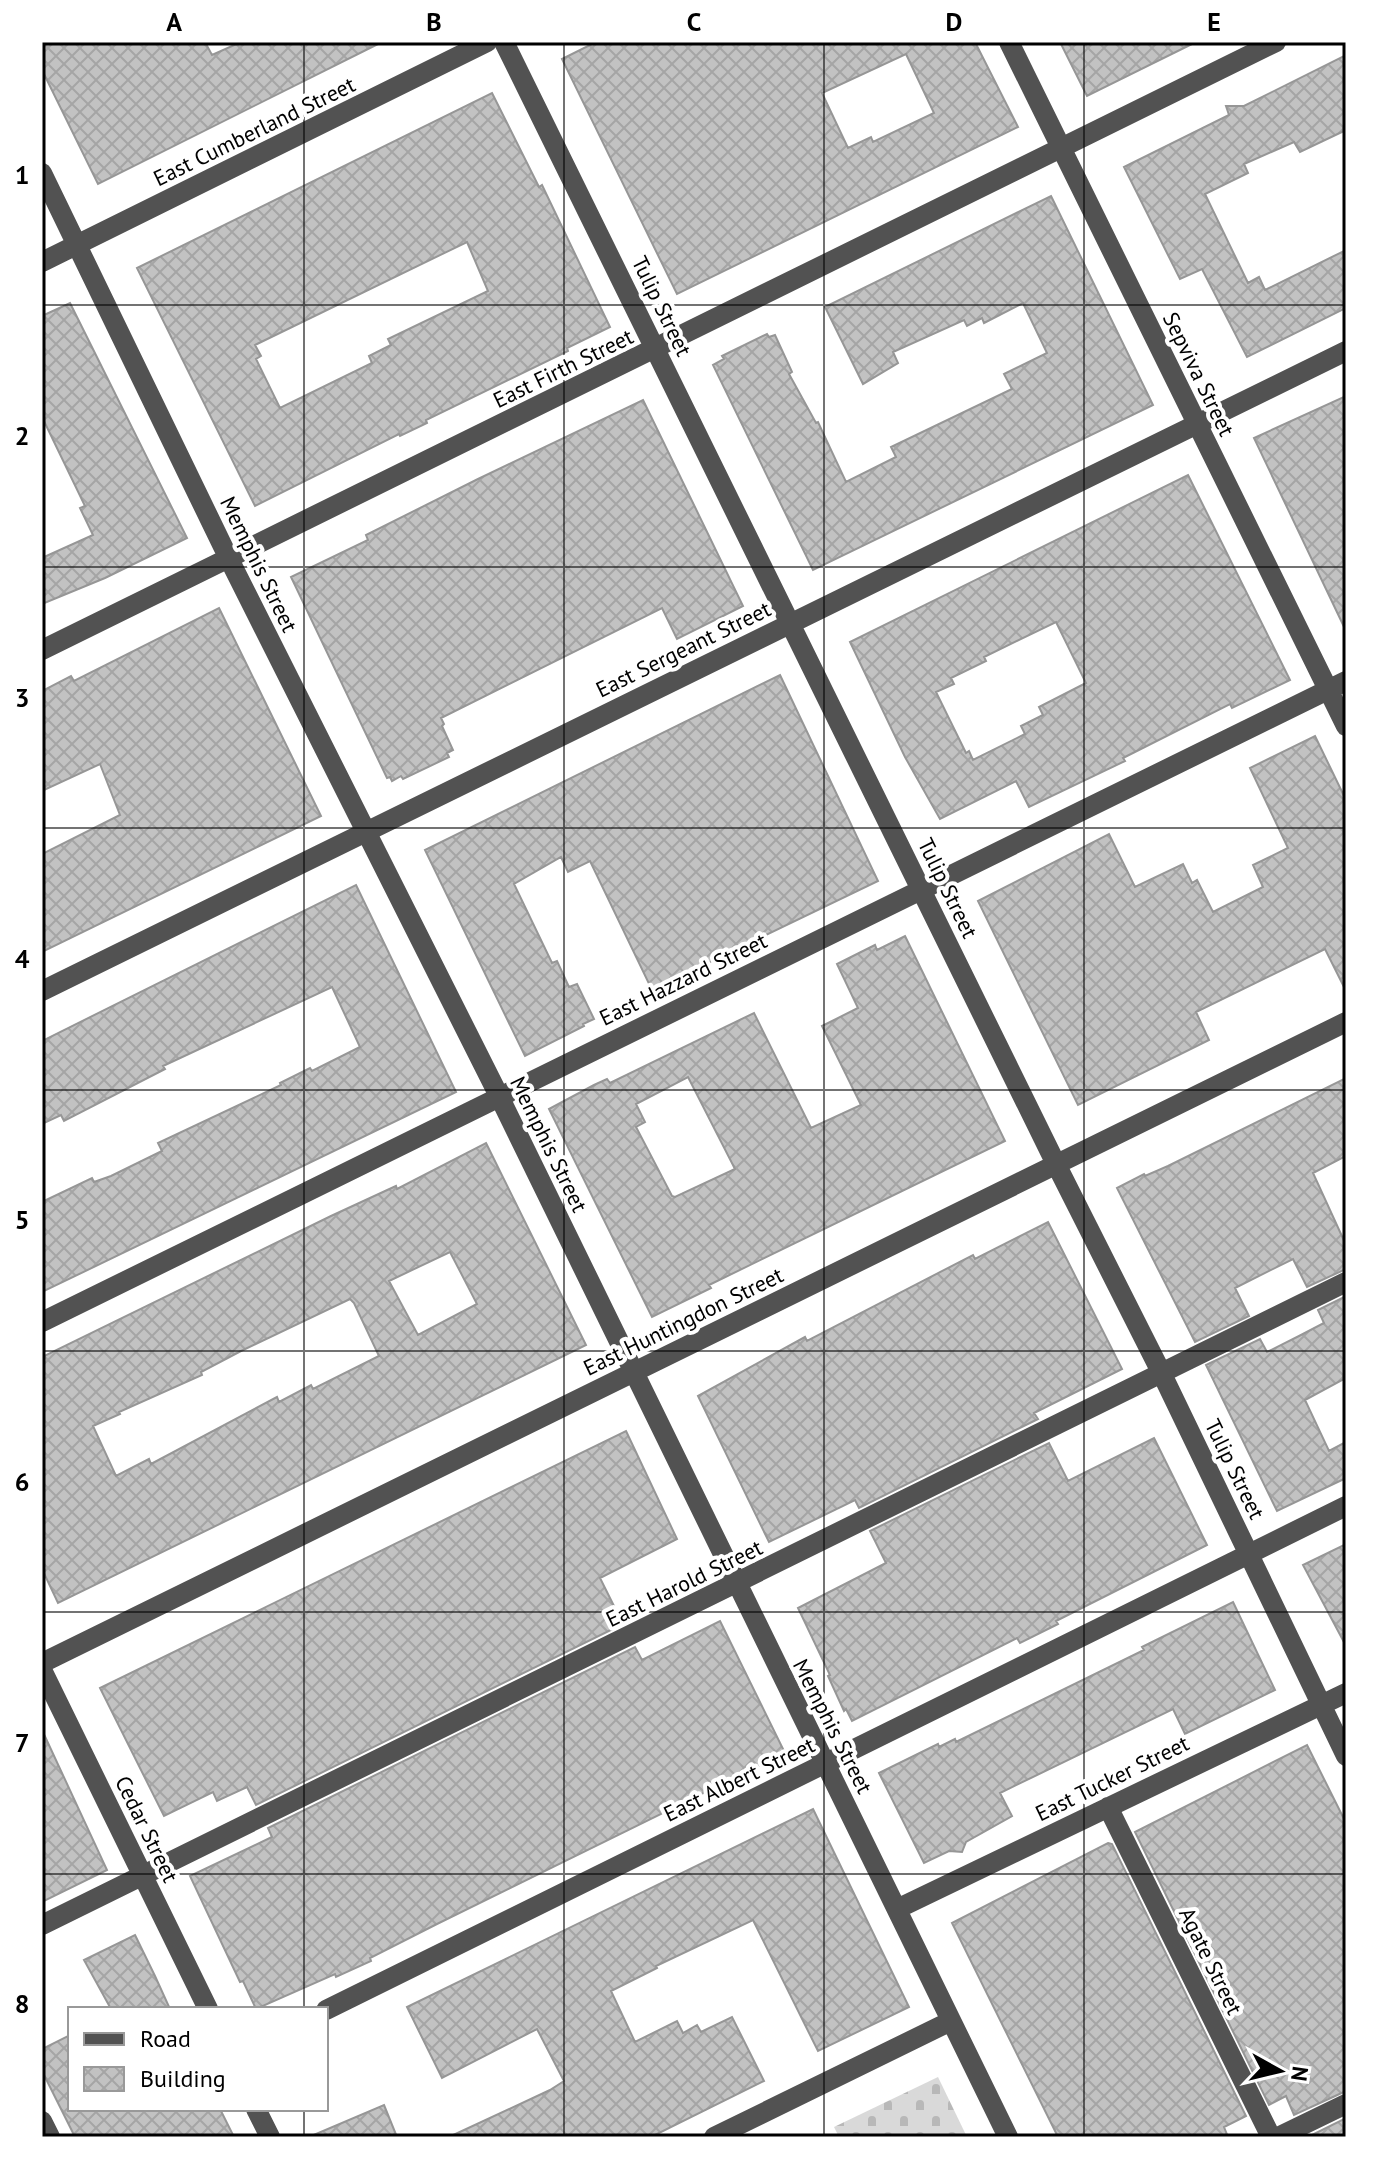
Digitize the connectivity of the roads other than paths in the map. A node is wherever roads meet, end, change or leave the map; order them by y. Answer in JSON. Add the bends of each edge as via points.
{"nodes":[{"id":1,"x":487,"y":42,"type":"edge"},
{"id":2,"x":504,"y":42,"type":"edge"},
{"id":3,"x":1009,"y":42,"type":"edge"},
{"id":4,"x":1276,"y":42,"type":"edge"},
{"id":5,"x":1061,"y":147,"type":"junction"},
{"id":6,"x":42,"y":173,"type":"edge"},
{"id":7,"x":77,"y":245,"type":"junction"},
{"id":8,"x":42,"y":262,"type":"edge"},
{"id":9,"x":657,"y":349,"type":"junction"},
{"id":10,"x":1346,"y":351,"type":"edge"},
{"id":11,"x":1198,"y":426,"type":"junction"},
{"id":12,"x":229,"y":559,"type":"junction"},
{"id":13,"x":791,"y":624,"type":"junction"},
{"id":14,"x":42,"y":650,"type":"edge"},
{"id":15,"x":1337,"y":686,"type":"edge"},
{"id":16,"x":1346,"y":726,"type":"edge"},
{"id":17,"x":366,"y":831,"type":"junction"},
{"id":18,"x":922,"y":889,"type":"junction"},
{"id":19,"x":42,"y":991,"type":"edge"},
{"id":20,"x":1346,"y":1022,"type":"edge"},
{"id":21,"x":499,"y":1096,"type":"junction"},
{"id":22,"x":1056,"y":1164,"type":"junction"},
{"id":23,"x":1346,"y":1282,"type":"edge"},
{"id":24,"x":42,"y":1322,"type":"edge"},
{"id":25,"x":633,"y":1372,"type":"junction"},
{"id":26,"x":1161,"y":1372,"type":"junction"},
{"id":27,"x":1346,"y":1506,"type":"edge"},
{"id":28,"x":1249,"y":1553,"type":"junction"},
{"id":29,"x":736,"y":1585,"type":"junction"},
{"id":30,"x":42,"y":1663,"type":"edge"},
{"id":31,"x":42,"y":1670,"type":"edge"},
{"id":32,"x":1346,"y":1693,"type":"edge"},
{"id":33,"x":1320,"y":1705,"type":"junction"},
{"id":34,"x":1346,"y":1756,"type":"edge"},
{"id":35,"x":824,"y":1764,"type":"junction"},
{"id":36,"x":1108,"y":1807,"type":"junction"},
{"id":37,"x":143,"y":1875,"type":"junction"},
{"id":38,"x":899,"y":1908,"type":"junction"},
{"id":39,"x":42,"y":1925,"type":"edge"},
{"id":40,"x":207,"y":2007,"type":"edge"},
{"id":41,"x":328,"y":2009,"type":"edge"},
{"id":42,"x":951,"y":2021,"type":"junction"},
{"id":43,"x":1346,"y":2104,"type":"edge"},
{"id":44,"x":257,"y":2111,"type":"edge"},
{"id":45,"x":42,"y":2121,"type":"edge"},
{"id":46,"x":50,"y":2137,"type":"edge"},
{"id":47,"x":270,"y":2137,"type":"edge"},
{"id":48,"x":714,"y":2137,"type":"edge"},
{"id":49,"x":1008,"y":2137,"type":"edge"},
{"id":50,"x":1271,"y":2137,"type":"edge"},
{"id":51,"x":1278,"y":2137,"type":"edge"}],
"edges":[{"from":1,"to":7,"type":"street","name":"East Cumberland Street"},
{"from":2,"to":9,"type":"street","name":"Tulip Street"},
{"from":3,"to":5,"type":"street","name":"Sepviva Street"},
{"from":4,"to":5,"type":"street","name":"East Firth Street"},
{"from":5,"to":9,"type":"street","name":"East Firth Street"},
{"from":5,"to":11,"type":"street","name":"Sepviva Street"},
{"from":6,"to":7,"type":"street","name":"Memphis Street"},
{"from":7,"to":8,"type":"street","name":"East Cumberland Street"},
{"from":7,"to":12,"type":"street","name":"Memphis Street"},
{"from":9,"to":12,"type":"street","name":"East Firth Street"},
{"from":9,"to":13,"type":"street","name":"Tulip Street"},
{"from":10,"to":11,"type":"street","name":"East Sergeant Street"},
{"from":11,"to":13,"type":"street","name":"East Sergeant Street"},
{"from":11,"to":15,"type":"street","name":"Sepviva Street"},
{"from":12,"to":14,"type":"street","name":"East Firth Street"},
{"from":12,"to":17,"type":"street","name":"Memphis Street"},
{"from":13,"to":17,"type":"street","name":"East Sergeant Street"},
{"from":13,"to":18,"type":"street","name":"Tulip Street"},
{"from":15,"to":16,"type":"street","name":"Sepviva Street"},
{"from":15,"to":18,"type":"street","name":"East Hazzard Street"},
{"from":17,"to":19,"type":"street","name":"East Sergeant Street"},
{"from":17,"to":21,"type":"street","name":"Memphis Street"},
{"from":18,"to":21,"type":"street","name":"East Hazzard Street"},
{"from":18,"to":22,"type":"street","name":"Tulip Street"},
{"from":20,"to":22,"type":"street","name":"East Huntingdon Street"},
{"from":21,"to":24,"type":"street","name":"East Hazzard Street"},
{"from":21,"to":25,"type":"street","name":"Memphis Street"},
{"from":22,"to":25,"type":"street","name":"East Huntingdon Street"},
{"from":22,"to":26,"type":"street","name":"Tulip Street"},
{"from":23,"to":26,"type":"street","name":"East Harold Street"},
{"from":25,"to":29,"type":"street","name":"Memphis Street"},
{"from":25,"to":30,"type":"street","name":"East Huntingdon Street"},
{"from":26,"to":28,"type":"street","name":"Tulip Street"},
{"from":26,"to":29,"type":"street","name":"East Harold Street"},
{"from":27,"to":28,"type":"street","name":"East Albert Street"},
{"from":28,"to":33,"type":"street","name":"Tulip Street"},
{"from":28,"to":35,"type":"street","name":"East Albert Street"},
{"from":29,"to":35,"type":"street","name":"Memphis Street"},
{"from":29,"to":37,"type":"street","name":"East Harold Street"},
{"from":31,"to":37,"type":"street","name":"Cedar Street"},
{"from":32,"to":33,"type":"street","name":"East Tucker Street"},
{"from":33,"to":34,"type":"street","name":"Tulip Street"},
{"from":33,"to":36,"type":"street","name":"East Tucker Street"},
{"from":35,"to":38,"type":"street","name":"Memphis Street"},
{"from":35,"to":41,"type":"street","name":"East Albert Street"},
{"from":36,"to":38,"type":"street","name":"East Tucker Street"},
{"from":36,"to":50,"type":"street","name":"Agate Street"},
{"from":37,"to":39,"type":"street","name":"East Harold Street"},
{"from":37,"to":40,"type":"street","name":"Cedar Street"},
{"from":38,"to":42,"type":"street","name":"Memphis Street"},
{"from":42,"to":48,"type":"street"},
{"from":42,"to":49,"type":"street","name":"Memphis Street"},
{"from":43,"to":51,"type":"street"},
{"from":44,"to":47,"type":"street"},
{"from":45,"to":46,"type":"street"}]}
